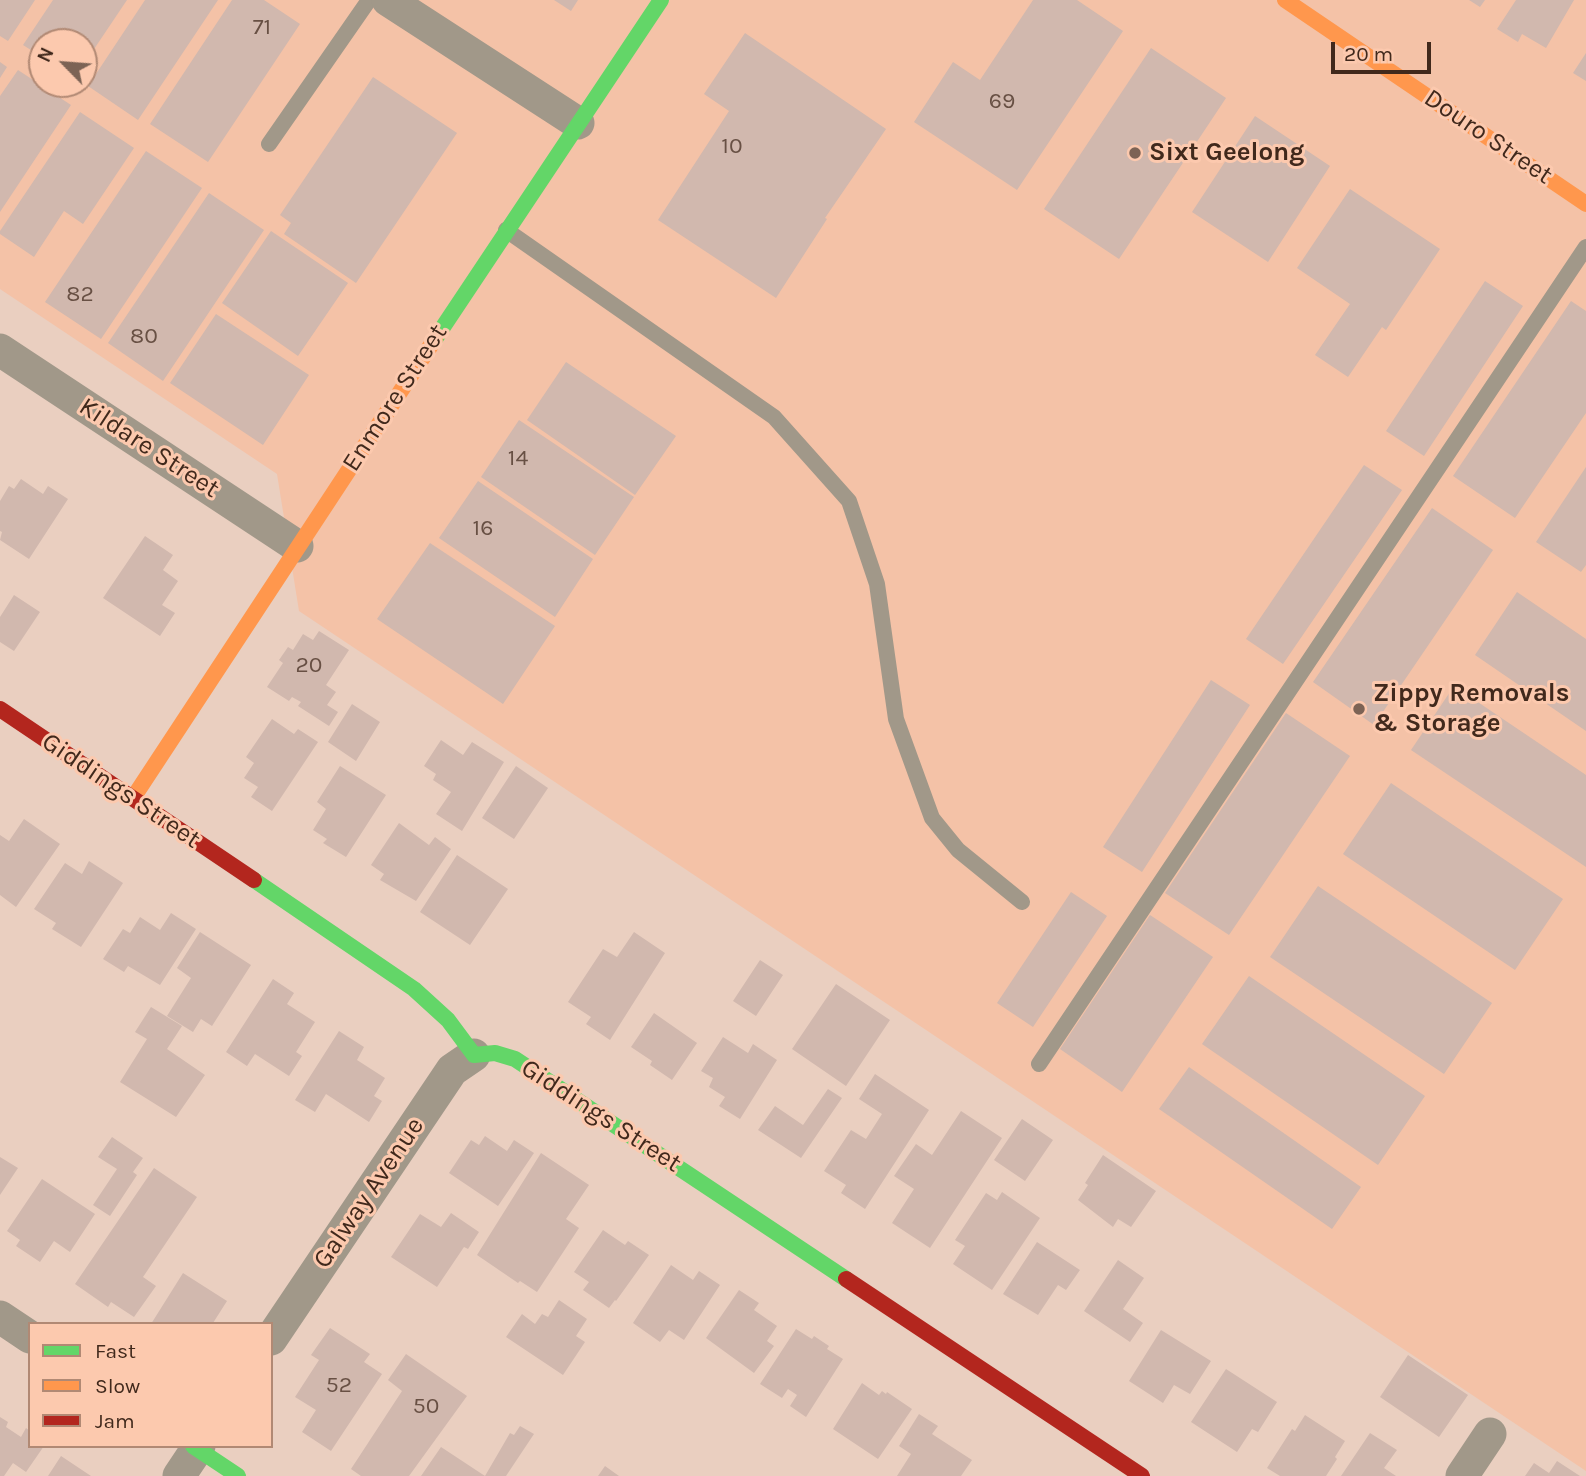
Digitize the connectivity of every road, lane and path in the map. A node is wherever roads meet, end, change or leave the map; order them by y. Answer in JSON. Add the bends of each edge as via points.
{"nodes":[{"id":1,"x":369,"y":0,"type":"edge"},
{"id":2,"x":388,"y":0,"type":"edge"},
{"id":3,"x":661,"y":0,"type":"edge"},
{"id":4,"x":1286,"y":0,"type":"edge"},
{"id":5,"x":578,"y":123,"type":"junction"},
{"id":6,"x":269,"y":144,"type":"dead end"},
{"id":7,"x":1586,"y":204,"type":"edge"},
{"id":8,"x":506,"y":230,"type":"junction"},
{"id":9,"x":1586,"y":247,"type":"edge"},
{"id":10,"x":0,"y":349,"type":"edge"},
{"id":11,"x":297,"y":546,"type":"junction"},
{"id":12,"x":0,"y":709,"type":"edge"},
{"id":13,"x":133,"y":798,"type":"junction"},
{"id":14,"x":1022,"y":902,"type":"dead end"},
{"id":15,"x":474,"y":1055,"type":"junction"},
{"id":16,"x":1039,"y":1064,"type":"dead end"},
{"id":17,"x":0,"y":1317,"type":"edge"},
{"id":18,"x":28,"y":1336,"type":"edge"},
{"id":19,"x":273,"y":1336,"type":"edge"},
{"id":20,"x":1490,"y":1434,"type":"dead end"},
{"id":21,"x":196,"y":1448,"type":"edge"},
{"id":22,"x":198,"y":1448,"type":"edge"},
{"id":23,"x":179,"y":1476,"type":"edge"},
{"id":24,"x":238,"y":1476,"type":"edge"},
{"id":25,"x":1142,"y":1476,"type":"edge"},
{"id":26,"x":1462,"y":1476,"type":"edge"}],
"edges":[{"from":1,"to":6,"type":"lane"},
{"from":2,"to":5,"type":"street"},
{"from":3,"to":5,"type":"street","name":"Enmore Street"},
{"from":4,"to":7,"type":"street","name":"Douro Street"},
{"from":5,"to":8,"type":"street","name":"Enmore Street"},
{"from":8,"to":11,"type":"street","name":"Enmore Street"},
{"from":8,"to":14,"type":"lane","via":[[774,417],[849,501],[877,584],[896,719],[932,818],[958,850]]},
{"from":9,"to":16,"type":"lane"},
{"from":10,"to":11,"type":"street","name":"Kildare Street"},
{"from":11,"to":13,"type":"street","name":"Enmore Street"},
{"from":12,"to":13,"type":"street","name":"Giddings Street"},
{"from":13,"to":15,"type":"street","name":"Giddings Street","via":[[414,989],[448,1020]]},
{"from":15,"to":19,"type":"street","name":"Galway Avenue","via":[[452,1070]]},
{"from":15,"to":25,"type":"street","name":"Giddings Street","via":[[495,1053],[515,1059]]},
{"from":17,"to":18,"type":"street"},
{"from":20,"to":26,"type":"street"},
{"from":21,"to":23,"type":"street"},
{"from":22,"to":24,"type":"street"}]}
